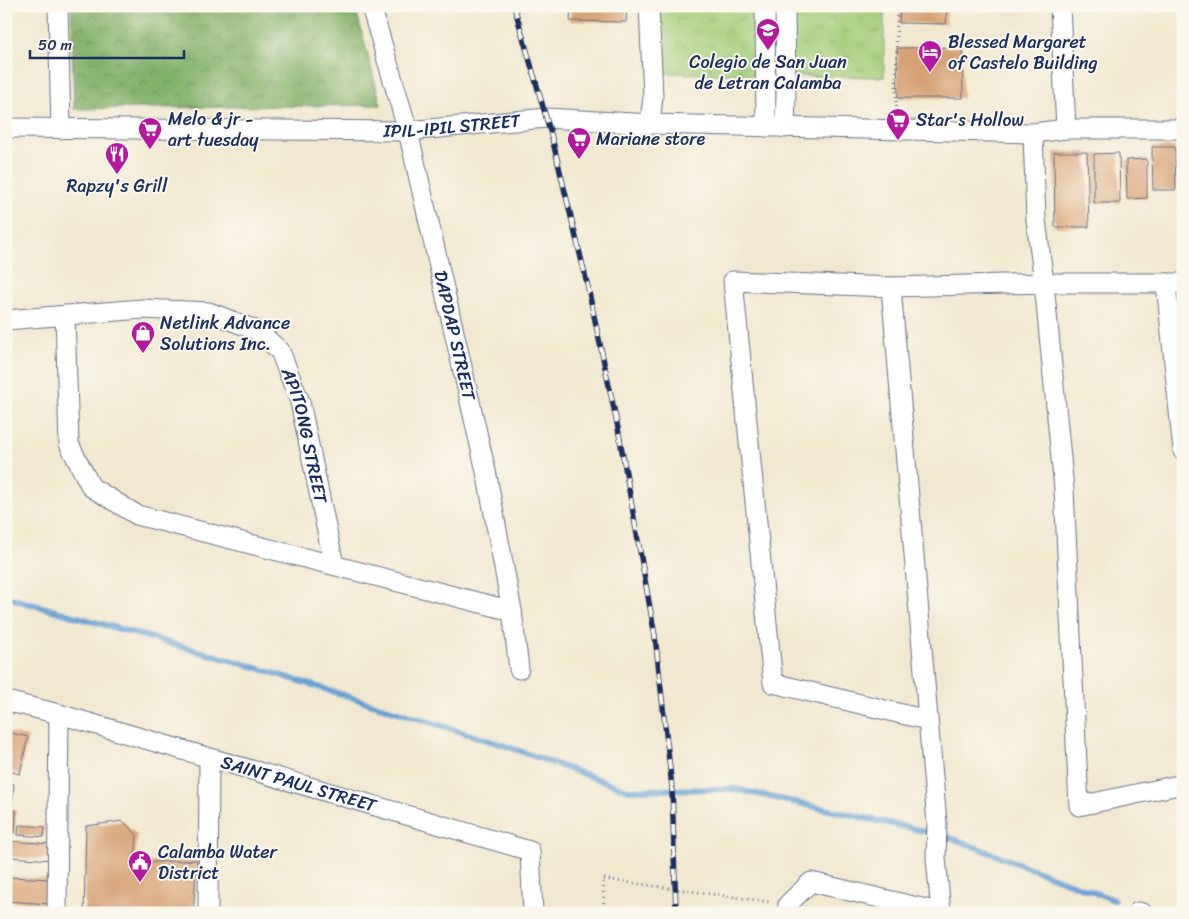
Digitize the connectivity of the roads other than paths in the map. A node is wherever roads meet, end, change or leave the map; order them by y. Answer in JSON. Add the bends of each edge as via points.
{"nodes":[{"id":1,"x":58,"y":6,"type":"edge"},
{"id":2,"x":371,"y":6,"type":"edge"},
{"id":3,"x":650,"y":6,"type":"edge"},
{"id":4,"x":765,"y":6,"type":"edge"},
{"id":5,"x":785,"y":6,"type":"edge"},
{"id":6,"x":1060,"y":6,"type":"edge"},
{"id":7,"x":650,"y":124,"type":"junction"},
{"id":8,"x":766,"y":127,"type":"junction"},
{"id":9,"x":6,"y":128,"type":"edge"},
{"id":10,"x":785,"y":128,"type":"junction"},
{"id":11,"x":61,"y":129,"type":"junction"},
{"id":12,"x":1066,"y":129,"type":"junction"},
{"id":13,"x":1183,"y":129,"type":"edge"},
{"id":14,"x":408,"y":131,"type":"junction"},
{"id":15,"x":1033,"y":133,"type":"junction"},
{"id":16,"x":1044,"y":283,"type":"junction"},
{"id":17,"x":1175,"y":283,"type":"edge"},
{"id":18,"x":891,"y":287,"type":"junction"},
{"id":19,"x":64,"y":315,"type":"junction"},
{"id":20,"x":6,"y":320,"type":"edge"},
{"id":21,"x":1183,"y":451,"type":"edge"},
{"id":22,"x":334,"y":565,"type":"junction"},
{"id":23,"x":512,"y":611,"type":"junction"},
{"id":24,"x":519,"y":670,"type":"dead end"},
{"id":25,"x":6,"y":701,"type":"edge"},
{"id":26,"x":59,"y":714,"type":"junction"},
{"id":27,"x":927,"y":720,"type":"junction"},
{"id":28,"x":209,"y":759,"type":"junction"},
{"id":29,"x":1183,"y":784,"type":"edge"},
{"id":30,"x":788,"y":908,"type":"edge"},
{"id":31,"x":57,"y":913,"type":"edge"},
{"id":32,"x":208,"y":913,"type":"edge"},
{"id":33,"x":533,"y":913,"type":"edge"},
{"id":34,"x":942,"y":913,"type":"edge"}],
"edges":[{"from":1,"to":11,"type":"street"},
{"from":2,"to":14,"type":"street","name":"DAPDAP STREET"},
{"from":3,"to":7,"type":"street","via":[[653,96]]},
{"from":4,"to":8,"type":"street"},
{"from":5,"to":10,"type":"street"},
{"from":6,"to":12,"type":"street"},
{"from":7,"to":8,"type":"street","name":"IPIL-IPIL STREET"},
{"from":7,"to":14,"type":"street","name":"IPIL-IPIL STREET","via":[[546,118]]},
{"from":8,"to":10,"type":"street","name":"IPIL-IPIL STREET"},
{"from":9,"to":11,"type":"street","name":"IPIL-IPIL STREET"},
{"from":10,"to":15,"type":"street","name":"IPIL-IPIL STREET"},
{"from":11,"to":14,"type":"street","name":"IPIL-IPIL STREET"},
{"from":12,"to":13,"type":"street","name":"IPIL-IPIL STREET"},
{"from":12,"to":15,"type":"street","name":"IPIL-IPIL STREET"},
{"from":14,"to":23,"type":"street","name":"DAPDAP STREET","via":[[486,476]]},
{"from":15,"to":16,"type":"street","via":[[1036,220]]},
{"from":16,"to":17,"type":"street"},
{"from":16,"to":18,"type":"street"},
{"from":16,"to":29,"type":"street","via":[[1064,489],[1079,806]]},
{"from":17,"to":21,"type":"street"},
{"from":18,"to":27,"type":"street"},
{"from":18,"to":27,"type":"street","via":[[733,281],[773,683]]},
{"from":19,"to":20,"type":"street","name":"APITONG STREET"},
{"from":19,"to":22,"type":"street","via":[[69,444],[92,487],[137,515]]},
{"from":19,"to":22,"type":"street","name":"APITONG STREET","via":[[142,309],[209,312],[258,331],[280,351],[300,402]]},
{"from":22,"to":23,"type":"street"},
{"from":23,"to":24,"type":"street","name":"DAPDAP STREET"},
{"from":25,"to":26,"type":"street","name":"SAINT PAUL STREET"},
{"from":26,"to":28,"type":"street","name":"SAINT PAUL STREET"},
{"from":26,"to":31,"type":"street"},
{"from":27,"to":34,"type":"street"},
{"from":28,"to":32,"type":"street"},
{"from":28,"to":33,"type":"street","name":"SAINT PAUL STREET","via":[[530,851]]},
{"from":30,"to":34,"type":"street","via":[[812,882]]}]}
